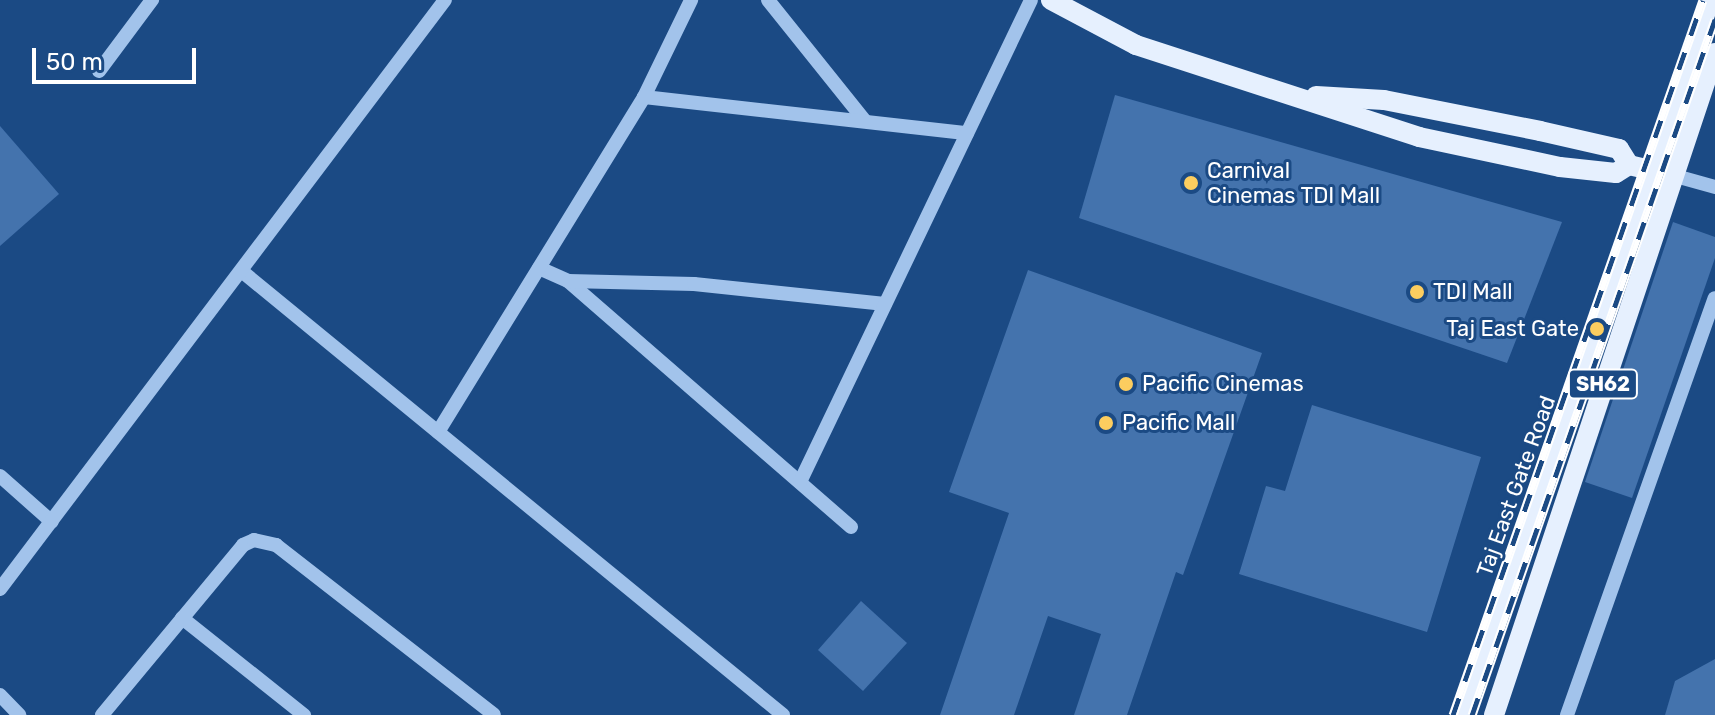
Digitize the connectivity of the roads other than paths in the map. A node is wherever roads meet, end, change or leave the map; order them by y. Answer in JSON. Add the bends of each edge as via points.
{"nodes":[{"id":1,"x":152,"y":0,"type":"edge"},
{"id":2,"x":445,"y":0,"type":"edge"},
{"id":3,"x":691,"y":0,"type":"edge"},
{"id":4,"x":768,"y":0,"type":"edge"},
{"id":5,"x":1031,"y":0,"type":"edge"},
{"id":6,"x":1051,"y":0,"type":"edge"},
{"id":7,"x":1710,"y":0,"type":"edge"},
{"id":8,"x":1715,"y":53,"type":"edge"},
{"id":9,"x":99,"y":71,"type":"dead end"},
{"id":10,"x":1304,"y":96,"type":"junction"},
{"id":11,"x":644,"y":97,"type":"junction"},
{"id":12,"x":864,"y":120,"type":"junction"},
{"id":13,"x":967,"y":133,"type":"junction"},
{"id":14,"x":1629,"y":165,"type":"junction"},
{"id":15,"x":1651,"y":170,"type":"junction"},
{"id":16,"x":1672,"y":175,"type":"junction"},
{"id":17,"x":1715,"y":187,"type":"edge"},
{"id":18,"x":539,"y":268,"type":"junction"},
{"id":19,"x":244,"y":273,"type":"junction"},
{"id":20,"x":568,"y":281,"type":"junction"},
{"id":21,"x":1715,"y":298,"type":"edge"},
{"id":22,"x":885,"y":304,"type":"junction"},
{"id":23,"x":438,"y":432,"type":"junction"},
{"id":24,"x":0,"y":476,"type":"edge"},
{"id":25,"x":800,"y":482,"type":"junction"},
{"id":26,"x":52,"y":522,"type":"junction"},
{"id":27,"x":851,"y":527,"type":"dead end"},
{"id":28,"x":0,"y":589,"type":"edge"},
{"id":29,"x":182,"y":618,"type":"junction"},
{"id":30,"x":0,"y":695,"type":"edge"},
{"id":31,"x":19,"y":715,"type":"edge"},
{"id":32,"x":102,"y":715,"type":"edge"},
{"id":33,"x":304,"y":715,"type":"edge"},
{"id":34,"x":494,"y":715,"type":"edge"},
{"id":35,"x":783,"y":715,"type":"edge"},
{"id":36,"x":1460,"y":715,"type":"edge"},
{"id":37,"x":1494,"y":715,"type":"edge"},
{"id":38,"x":1567,"y":715,"type":"edge"}],
"edges":[{"from":1,"to":9,"type":"street"},
{"from":2,"to":19,"type":"street"},
{"from":3,"to":11,"type":"street"},
{"from":4,"to":12,"type":"street"},
{"from":5,"to":13,"type":"street"},
{"from":6,"to":10,"type":"main road","via":[[1136,45]]},
{"from":7,"to":15,"type":"main road","name":"Taj East Gate Road","number":"SH62"},
{"from":8,"to":16,"type":"main road","number":"SH62"},
{"from":10,"to":14,"type":"main road","via":[[1364,122],[1449,144],[1560,167],[1616,173]]},
{"from":10,"to":14,"type":"main road","via":[[1384,100],[1540,131],[1619,149]]},
{"from":11,"to":12,"type":"street"},
{"from":11,"to":18,"type":"street"},
{"from":12,"to":13,"type":"street"},
{"from":13,"to":22,"type":"street"},
{"from":14,"to":15,"type":"main road"},
{"from":15,"to":16,"type":"main road"},
{"from":15,"to":36,"type":"main road","name":"Taj East Gate Road","number":"SH62"},
{"from":16,"to":17,"type":"street"},
{"from":16,"to":37,"type":"main road","number":"SH62"},
{"from":18,"to":20,"type":"street"},
{"from":18,"to":23,"type":"street"},
{"from":19,"to":23,"type":"street"},
{"from":19,"to":26,"type":"street"},
{"from":20,"to":22,"type":"street","via":[[694,284]]},
{"from":20,"to":25,"type":"street"},
{"from":21,"to":38,"type":"street"},
{"from":22,"to":25,"type":"street"},
{"from":23,"to":35,"type":"street"},
{"from":24,"to":26,"type":"street"},
{"from":25,"to":27,"type":"street"},
{"from":26,"to":28,"type":"street"},
{"from":29,"to":32,"type":"street"},
{"from":29,"to":33,"type":"street"},
{"from":29,"to":34,"type":"street","via":[[243,545],[267,541]]},
{"from":30,"to":31,"type":"street"}]}
